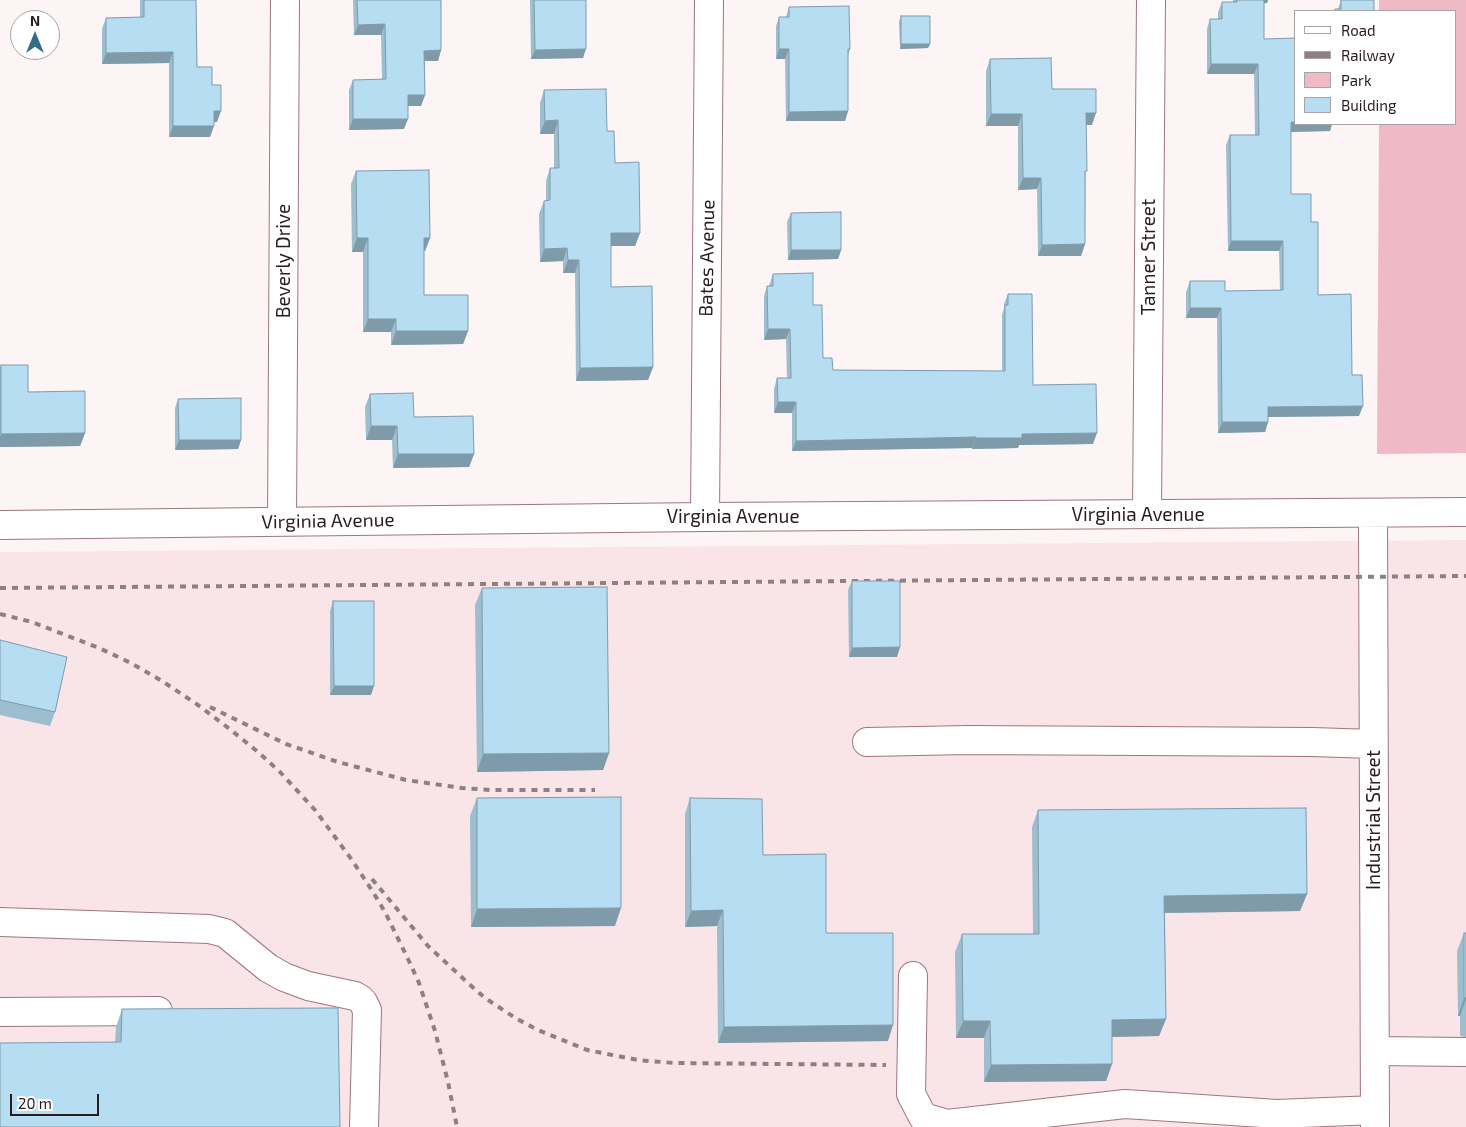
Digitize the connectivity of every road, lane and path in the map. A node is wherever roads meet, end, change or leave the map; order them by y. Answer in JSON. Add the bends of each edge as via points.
{"nodes":[{"id":1,"x":285,"y":0,"type":"edge"},
{"id":2,"x":709,"y":0,"type":"edge"},
{"id":3,"x":1151,"y":0,"type":"edge"},
{"id":4,"x":1466,"y":512,"type":"edge"},
{"id":5,"x":1372,"y":513,"type":"junction"},
{"id":6,"x":1147,"y":514,"type":"junction"},
{"id":7,"x":705,"y":517,"type":"junction"},
{"id":8,"x":282,"y":521,"type":"junction"},
{"id":9,"x":0,"y":525,"type":"edge"},
{"id":10,"x":867,"y":742,"type":"dead end"},
{"id":11,"x":1373,"y":744,"type":"junction"},
{"id":12,"x":0,"y":922,"type":"edge"},
{"id":13,"x":912,"y":976,"type":"dead end"},
{"id":14,"x":307,"y":1010,"type":"edge"},
{"id":15,"x":367,"y":1010,"type":"junction"},
{"id":16,"x":183,"y":1011,"type":"edge"},
{"id":17,"x":0,"y":1012,"type":"edge"},
{"id":18,"x":1374,"y":1051,"type":"junction"},
{"id":19,"x":1466,"y":1052,"type":"edge"},
{"id":20,"x":1375,"y":1119,"type":"edge"},
{"id":21,"x":364,"y":1127,"type":"edge"}],
"edges":[{"from":1,"to":8,"type":"street","name":"Beverly Drive"},
{"from":2,"to":7,"type":"street","name":"Bates Avenue"},
{"from":3,"to":6,"type":"street","name":"Tanner Street"},
{"from":4,"to":5,"type":"street","name":"Virginia Avenue"},
{"from":5,"to":6,"type":"street","name":"Virginia Avenue"},
{"from":5,"to":11,"type":"street","name":"Industrial Street"},
{"from":6,"to":7,"type":"street","name":"Virginia Avenue"},
{"from":7,"to":8,"type":"street","name":"Virginia Avenue"},
{"from":8,"to":9,"type":"street","name":"Virginia Avenue"},
{"from":10,"to":11,"type":"street"},
{"from":11,"to":18,"type":"street","name":"Industrial Street"},
{"from":12,"to":15,"type":"street","via":[[209,929],[225,933],[284,977],[355,996]]},
{"from":13,"to":20,"type":"street","via":[[910,1094],[923,1117],[948,1124],[1125,1104]]},
{"from":14,"to":15,"type":"street"},
{"from":15,"to":21,"type":"street"},
{"from":16,"to":17,"type":"street"},
{"from":18,"to":19,"type":"street"},
{"from":18,"to":20,"type":"street","name":"Industrial Street"}]}
